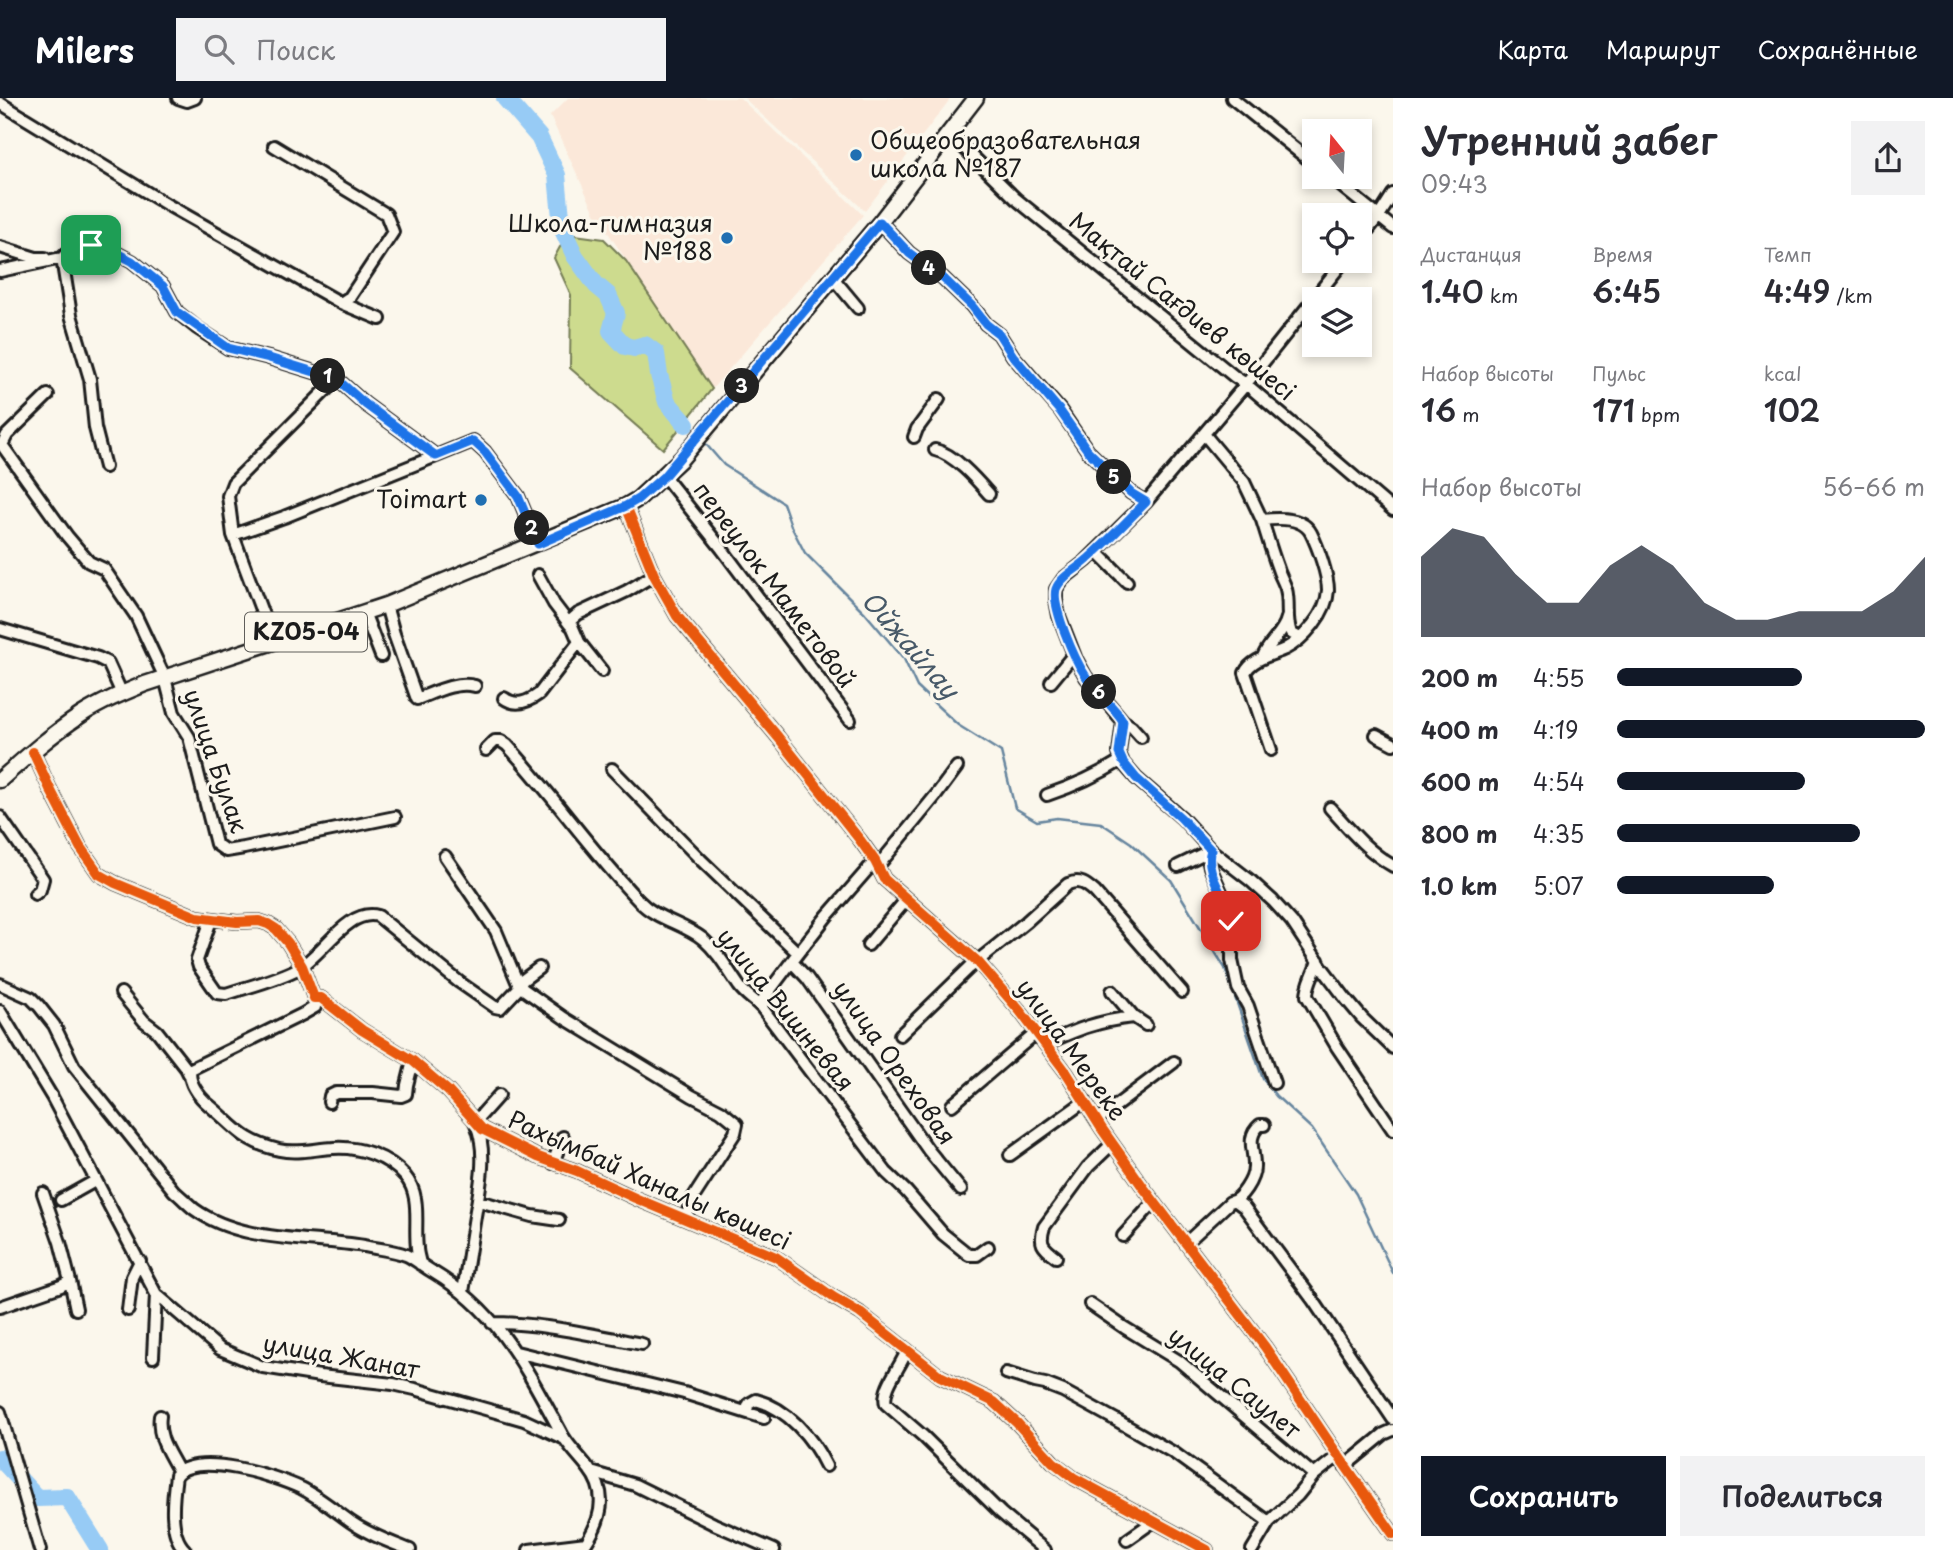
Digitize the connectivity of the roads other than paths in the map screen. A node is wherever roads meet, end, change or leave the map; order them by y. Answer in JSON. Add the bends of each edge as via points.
{"nodes":[{"id":1,"x":178,"y":98,"type":"edge"},
{"id":2,"x":195,"y":98,"type":"edge"},
{"id":3,"x":976,"y":98,"type":"edge"},
{"id":4,"x":1232,"y":98,"type":"edge"},
{"id":5,"x":0,"y":103,"type":"edge"},
{"id":6,"x":948,"y":132,"type":"junction"},
{"id":7,"x":274,"y":146,"type":"dead end"},
{"id":8,"x":1302,"y":154,"type":"edge"},
{"id":9,"x":1345,"y":189,"type":"edge"},
{"id":10,"x":1393,"y":194,"type":"edge"},
{"id":11,"x":1379,"y":216,"type":"junction"},
{"id":12,"x":880,"y":222,"type":"junction"},
{"id":13,"x":1372,"y":225,"type":"edge"},
{"id":14,"x":1393,"y":228,"type":"edge"},
{"id":15,"x":0,"y":247,"type":"edge"},
{"id":16,"x":62,"y":258,"type":"junction"},
{"id":17,"x":0,"y":271,"type":"edge"},
{"id":18,"x":1334,"y":273,"type":"edge"},
{"id":19,"x":833,"y":278,"type":"junction"},
{"id":20,"x":341,"y":303,"type":"junction"},
{"id":21,"x":858,"y":308,"type":"dead end"},
{"id":22,"x":380,"y":319,"type":"dead end"},
{"id":23,"x":337,"y":379,"type":"junction"},
{"id":24,"x":1246,"y":384,"type":"junction"},
{"id":25,"x":48,"y":395,"type":"dead end"},
{"id":26,"x":939,"y":399,"type":"dead end"},
{"id":27,"x":1204,"y":434,"type":"junction"},
{"id":28,"x":914,"y":437,"type":"dead end"},
{"id":29,"x":1,"y":446,"type":"edge"},
{"id":30,"x":935,"y":450,"type":"dead end"},
{"id":31,"x":436,"y":456,"type":"junction"},
{"id":32,"x":105,"y":467,"type":"dead end"},
{"id":33,"x":664,"y":476,"type":"junction"},
{"id":34,"x":989,"y":494,"type":"dead end"},
{"id":35,"x":1146,"y":502,"type":"junction"},
{"id":36,"x":1391,"y":505,"type":"edge"},
{"id":37,"x":626,"y":506,"type":"junction"},
{"id":38,"x":1262,"y":520,"type":"junction"},
{"id":39,"x":233,"y":535,"type":"junction"},
{"id":40,"x":538,"y":544,"type":"junction"},
{"id":41,"x":1097,"y":551,"type":"junction"},
{"id":42,"x":538,"y":575,"type":"dead end"},
{"id":43,"x":654,"y":575,"type":"junction"},
{"id":44,"x":1127,"y":582,"type":"dead end"},
{"id":45,"x":386,"y":605,"type":"junction"},
{"id":46,"x":364,"y":612,"type":"junction"},
{"id":47,"x":1287,"y":618,"type":"junction"},
{"id":48,"x":569,"y":620,"type":"junction"},
{"id":49,"x":0,"y":629,"type":"edge"},
{"id":50,"x":1300,"y":638,"type":"junction"},
{"id":51,"x":579,"y":642,"type":"junction"},
{"id":52,"x":272,"y":643,"type":"junction"},
{"id":53,"x":1074,"y":654,"type":"junction"},
{"id":54,"x":382,"y":656,"type":"dead end"},
{"id":55,"x":1263,"y":657,"type":"junction"},
{"id":56,"x":602,"y":671,"type":"dead end"},
{"id":57,"x":165,"y":678,"type":"junction"},
{"id":58,"x":1051,"y":682,"type":"dead end"},
{"id":59,"x":475,"y":686,"type":"dead end"},
{"id":60,"x":122,"y":694,"type":"junction"},
{"id":61,"x":504,"y":698,"type":"dead end"},
{"id":62,"x":417,"y":699,"type":"junction"},
{"id":63,"x":405,"y":705,"type":"dead end"},
{"id":64,"x":850,"y":720,"type":"dead end"},
{"id":65,"x":1123,"y":721,"type":"junction"},
{"id":66,"x":1376,"y":735,"type":"dead end"},
{"id":67,"x":1141,"y":737,"type":"dead end"},
{"id":68,"x":1393,"y":744,"type":"edge"},
{"id":69,"x":486,"y":750,"type":"dead end"},
{"id":70,"x":1271,"y":750,"type":"dead end"},
{"id":71,"x":33,"y":752,"type":"junction"},
{"id":72,"x":1122,"y":760,"type":"junction"},
{"id":73,"x":957,"y":767,"type":"dead end"},
{"id":74,"x":612,"y":769,"type":"dead end"},
{"id":75,"x":0,"y":780,"type":"edge"},
{"id":76,"x":1048,"y":795,"type":"dead end"},
{"id":77,"x":1330,"y":808,"type":"dead end"},
{"id":78,"x":0,"y":817,"type":"edge"},
{"id":79,"x":395,"y":817,"type":"dead end"},
{"id":80,"x":1211,"y":850,"type":"junction"},
{"id":81,"x":445,"y":856,"type":"dead end"},
{"id":82,"x":876,"y":864,"type":"junction"},
{"id":83,"x":1178,"y":866,"type":"dead end"},
{"id":84,"x":1393,"y":866,"type":"edge"},
{"id":85,"x":35,"y":894,"type":"dead end"},
{"id":86,"x":906,"y":900,"type":"junction"},
{"id":87,"x":211,"y":920,"type":"junction"},
{"id":88,"x":204,"y":937,"type":"junction"},
{"id":89,"x":194,"y":946,"type":"dead end"},
{"id":90,"x":868,"y":946,"type":"dead end"},
{"id":91,"x":795,"y":958,"type":"junction"},
{"id":92,"x":1318,"y":960,"type":"junction"},
{"id":93,"x":978,"y":962,"type":"junction"},
{"id":94,"x":302,"y":966,"type":"junction"},
{"id":95,"x":539,"y":968,"type":"dead end"},
{"id":96,"x":0,"y":984,"type":"edge"},
{"id":97,"x":519,"y":986,"type":"junction"},
{"id":98,"x":1182,"y":992,"type":"dead end"},
{"id":99,"x":121,"y":993,"type":"dead end"},
{"id":100,"x":314,"y":998,"type":"junction"},
{"id":101,"x":762,"y":1008,"type":"junction"},
{"id":102,"x":0,"y":1011,"type":"edge"},
{"id":103,"x":1135,"y":1017,"type":"junction"},
{"id":104,"x":1107,"y":1021,"type":"junction"},
{"id":105,"x":1146,"y":1025,"type":"dead end"},
{"id":106,"x":1036,"y":1033,"type":"junction"},
{"id":107,"x":900,"y":1035,"type":"dead end"},
{"id":108,"x":1045,"y":1044,"type":"junction"},
{"id":109,"x":1393,"y":1048,"type":"edge"},
{"id":110,"x":413,"y":1061,"type":"junction"},
{"id":111,"x":1174,"y":1062,"type":"dead end"},
{"id":112,"x":188,"y":1069,"type":"junction"},
{"id":113,"x":1274,"y":1083,"type":"dead end"},
{"id":114,"x":499,"y":1095,"type":"dead end"},
{"id":115,"x":1084,"y":1101,"type":"junction"},
{"id":116,"x":329,"y":1102,"type":"dead end"},
{"id":117,"x":952,"y":1105,"type":"dead end"},
{"id":118,"x":1097,"y":1121,"type":"junction"},
{"id":119,"x":476,"y":1123,"type":"junction"},
{"id":120,"x":1264,"y":1125,"type":"dead end"},
{"id":121,"x":1393,"y":1130,"type":"edge"},
{"id":122,"x":563,"y":1137,"type":"dead end"},
{"id":123,"x":1112,"y":1144,"type":"junction"},
{"id":124,"x":1010,"y":1155,"type":"dead end"},
{"id":125,"x":553,"y":1163,"type":"junction"},
{"id":126,"x":95,"y":1181,"type":"junction"},
{"id":127,"x":961,"y":1190,"type":"dead end"},
{"id":128,"x":43,"y":1193,"type":"dead end"},
{"id":129,"x":61,"y":1200,"type":"dead end"},
{"id":130,"x":479,"y":1201,"type":"junction"},
{"id":131,"x":1154,"y":1202,"type":"junction"},
{"id":132,"x":1240,"y":1204,"type":"junction"},
{"id":133,"x":559,"y":1220,"type":"dead end"},
{"id":134,"x":687,"y":1220,"type":"junction"},
{"id":135,"x":1123,"y":1236,"type":"dead end"},
{"id":136,"x":1187,"y":1242,"type":"junction"},
{"id":137,"x":988,"y":1247,"type":"dead end"},
{"id":138,"x":1056,"y":1257,"type":"dead end"},
{"id":139,"x":140,"y":1261,"type":"junction"},
{"id":140,"x":420,"y":1264,"type":"junction"},
{"id":141,"x":69,"y":1280,"type":"junction"},
{"id":142,"x":463,"y":1292,"type":"junction"},
{"id":143,"x":156,"y":1294,"type":"junction"},
{"id":144,"x":1090,"y":1304,"type":"dead end"},
{"id":145,"x":0,"y":1307,"type":"edge"},
{"id":146,"x":76,"y":1309,"type":"dead end"},
{"id":147,"x":128,"y":1310,"type":"dead end"},
{"id":148,"x":492,"y":1323,"type":"junction"},
{"id":149,"x":642,"y":1344,"type":"dead end"},
{"id":150,"x":907,"y":1350,"type":"junction"},
{"id":151,"x":516,"y":1352,"type":"junction"},
{"id":152,"x":153,"y":1357,"type":"dead end"},
{"id":153,"x":1006,"y":1373,"type":"dead end"},
{"id":154,"x":0,"y":1412,"type":"edge"},
{"id":155,"x":746,"y":1412,"type":"junction"},
{"id":156,"x":160,"y":1416,"type":"dead end"},
{"id":157,"x":764,"y":1419,"type":"dead end"},
{"id":158,"x":1393,"y":1419,"type":"edge"},
{"id":159,"x":1393,"y":1430,"type":"edge"},
{"id":160,"x":565,"y":1439,"type":"junction"},
{"id":161,"x":1338,"y":1456,"type":"junction"},
{"id":162,"x":826,"y":1466,"type":"dead end"},
{"id":163,"x":1345,"y":1466,"type":"junction"},
{"id":164,"x":179,"y":1472,"type":"junction"},
{"id":165,"x":591,"y":1472,"type":"junction"},
{"id":166,"x":1314,"y":1475,"type":"junction"},
{"id":167,"x":1154,"y":1521,"type":"junction"},
{"id":168,"x":1269,"y":1521,"type":"junction"},
{"id":169,"x":1393,"y":1534,"type":"edge"},
{"id":170,"x":1127,"y":1541,"type":"dead end"},
{"id":171,"x":588,"y":1546,"type":"edge"},
{"id":172,"x":40,"y":1550,"type":"edge"},
{"id":173,"x":185,"y":1550,"type":"edge"},
{"id":174,"x":410,"y":1550,"type":"edge"},
{"id":175,"x":529,"y":1550,"type":"edge"},
{"id":176,"x":774,"y":1550,"type":"edge"},
{"id":177,"x":1045,"y":1550,"type":"edge"},
{"id":178,"x":1208,"y":1550,"type":"edge"},
{"id":179,"x":1252,"y":1550,"type":"edge"}],
"edges":[{"from":1,"to":2,"type":"street","via":[[187,102]]},
{"from":3,"to":6,"type":"main road","number":"KZ05-04"},
{"from":4,"to":8,"type":"street"},
{"from":5,"to":20,"type":"street"},
{"from":6,"to":12,"type":"main road","number":"KZ05-04"},
{"from":6,"to":24,"type":"street","name":"Мақтай Сағдиев көшесі","via":[[1024,206]]},
{"from":7,"to":20,"type":"street","via":[[386,214],[393,232],[350,297]]},
{"from":9,"to":11,"type":"street"},
{"from":10,"to":11,"type":"street"},
{"from":11,"to":13,"type":"street"},
{"from":11,"to":14,"type":"street"},
{"from":12,"to":19,"type":"main road","number":"KZ05-04"},
{"from":12,"to":35,"type":"street","via":[[999,334],[1088,451]]},
{"from":15,"to":16,"type":"street","via":[[36,258]]},
{"from":16,"to":17,"type":"street"},
{"from":16,"to":23,"type":"street","via":[[81,247],[105,247],[163,286],[177,312],[228,348]]},
{"from":16,"to":32,"type":"street"},
{"from":18,"to":24,"type":"street"},
{"from":19,"to":21,"type":"street"},
{"from":19,"to":33,"type":"main road","number":"KZ05-04"},
{"from":20,"to":22,"type":"street"},
{"from":23,"to":31,"type":"street"},
{"from":23,"to":39,"type":"street","via":[[233,482],[228,496]]},
{"from":24,"to":27,"type":"street"},
{"from":24,"to":36,"type":"street","name":"Мақтай Сағдиев көшесі"},
{"from":25,"to":29,"type":"street"},
{"from":26,"to":28,"type":"street"},
{"from":27,"to":35,"type":"street"},
{"from":27,"to":38,"type":"street","via":[[1244,482]]},
{"from":29,"to":57,"type":"street","via":[[67,536],[89,562],[104,569],[136,616]]},
{"from":30,"to":34,"type":"street","via":[[976,478]]},
{"from":31,"to":39,"type":"street"},
{"from":31,"to":40,"type":"street","via":[[473,441],[518,496]]},
{"from":33,"to":37,"type":"main road","number":"KZ05-04"},
{"from":33,"to":64,"type":"street","name":"переулок Маметовой"},
{"from":35,"to":41,"type":"street"},
{"from":37,"to":40,"type":"main road","number":"KZ05-04"},
{"from":37,"to":43,"type":"street","name":"улица Мереке"},
{"from":38,"to":47,"type":"street","via":[[1286,586]]},
{"from":38,"to":50,"type":"street","via":[[1302,523],[1311,532],[1321,558],[1328,592],[1318,618]]},
{"from":39,"to":52,"type":"street"},
{"from":40,"to":45,"type":"main road","number":"KZ05-04"},
{"from":41,"to":44,"type":"street"},
{"from":41,"to":53,"type":"street","via":[[1056,589],[1059,616]]},
{"from":42,"to":48,"type":"street"},
{"from":43,"to":48,"type":"street"},
{"from":43,"to":82,"type":"street","name":"улица Мереке","via":[[677,616]]},
{"from":45,"to":46,"type":"main road","number":"KZ05-04"},
{"from":45,"to":62,"type":"street"},
{"from":46,"to":52,"type":"main road","number":"KZ05-04"},
{"from":46,"to":54,"type":"street"},
{"from":47,"to":50,"type":"street","via":[[1291,633]]},
{"from":47,"to":55,"type":"street"},
{"from":48,"to":51,"type":"street"},
{"from":49,"to":60,"type":"street","via":[[108,663]]},
{"from":50,"to":55,"type":"street"},
{"from":51,"to":56,"type":"street"},
{"from":51,"to":61,"type":"street","via":[[539,694],[520,703]]},
{"from":52,"to":57,"type":"main road","number":"KZ05-04"},
{"from":53,"to":58,"type":"street"},
{"from":53,"to":65,"type":"street","via":[[1086,677]]},
{"from":55,"to":70,"type":"street","via":[[1245,673]]},
{"from":57,"to":60,"type":"main road","number":"KZ05-04"},
{"from":57,"to":79,"type":"street","name":"улица Булак","via":[[174,713],[189,737],[213,837],[226,851]]},
{"from":59,"to":62,"type":"street","via":[[458,685]]},
{"from":60,"to":71,"type":"main road","number":"KZ05-04","via":[[82,715]]},
{"from":62,"to":63,"type":"street"},
{"from":65,"to":67,"type":"street"},
{"from":65,"to":72,"type":"street"},
{"from":66,"to":68,"type":"street"},
{"from":69,"to":101,"type":"street","name":"улица Вишневая","via":[[495,741],[507,745],[641,904],[702,939],[723,960],[739,987]]},
{"from":71,"to":75,"type":"main road","number":"KZ05-04"},
{"from":71,"to":87,"type":"street","via":[[80,847],[99,874]]},
{"from":72,"to":76,"type":"street"},
{"from":72,"to":80,"type":"street"},
{"from":73,"to":82,"type":"street"},
{"from":74,"to":91,"type":"street","name":"улица Ореховая"},
{"from":77,"to":84,"type":"street","via":[[1352,834]]},
{"from":78,"to":85,"type":"street","via":[[43,879]]},
{"from":80,"to":83,"type":"street"},
{"from":80,"to":92,"type":"street","via":[[1273,901]]},
{"from":80,"to":113,"type":"street","via":[[1210,867],[1229,910],[1238,988]]},
{"from":81,"to":97,"type":"street","via":[[496,931]]},
{"from":82,"to":86,"type":"street","name":"улица Мереке"},
{"from":82,"to":91,"type":"street","via":[[827,915]]},
{"from":86,"to":90,"type":"street"},
{"from":86,"to":93,"type":"street","name":"улица Мереке"},
{"from":87,"to":88,"type":"street"},
{"from":87,"to":94,"type":"street","via":[[268,924],[288,943]]},
{"from":88,"to":89,"type":"street"},
{"from":88,"to":94,"type":"street","via":[[197,960],[217,993],[226,994]]},
{"from":91,"to":101,"type":"street","via":[[764,998]]},
{"from":91,"to":127,"type":"street","name":"улица Ореховая"},
{"from":92,"to":109,"type":"street","via":[[1362,1018]]},
{"from":92,"to":121,"type":"street","via":[[1307,996]]},
{"from":93,"to":98,"type":"street","via":[[1068,884],[1080,881],[1095,892]]},
{"from":93,"to":106,"type":"street","name":"улица Мереке"},
{"from":93,"to":107,"type":"street"},
{"from":94,"to":97,"type":"street","via":[[357,917],[370,914],[495,1007],[503,1006]]},
{"from":94,"to":100,"type":"street"},
{"from":95,"to":97,"type":"street"},
{"from":96,"to":140,"type":"street","via":[[39,1006],[74,1066],[174,1191],[194,1208],[247,1231],[387,1250]]},
{"from":97,"to":134,"type":"street","via":[[737,1124],[691,1201]]},
{"from":99,"to":112,"type":"street"},
{"from":100,"to":110,"type":"street","name":"Рахымбай Ханалы көшесі","via":[[321,998]]},
{"from":100,"to":112,"type":"street","via":[[314,1007],[303,1014]]},
{"from":101,"to":137,"type":"street","name":"улица Вишневая","via":[[886,1172],[943,1234],[969,1255]]},
{"from":102,"to":126,"type":"street","name":"улица Жанат"},
{"from":103,"to":104,"type":"street"},
{"from":103,"to":104,"type":"street","via":[[1116,996],[1123,1008]]},
{"from":103,"to":105,"type":"street"},
{"from":104,"to":108,"type":"street"},
{"from":106,"to":108,"type":"street","name":"улица Мереке"},
{"from":106,"to":117,"type":"street"},
{"from":108,"to":115,"type":"street","name":"улица Мереке"},
{"from":110,"to":116,"type":"street","via":[[406,1094],[335,1093]]},
{"from":110,"to":119,"type":"street","name":"Рахымбай Ханалы көшесі"},
{"from":111,"to":118,"type":"street"},
{"from":112,"to":140,"type":"street","via":[[203,1100],[251,1141],[289,1152],[352,1149],[394,1166],[412,1186]]},
{"from":114,"to":119,"type":"street"},
{"from":115,"to":118,"type":"street","name":"улица Мереке"},
{"from":115,"to":124,"type":"street"},
{"from":118,"to":123,"type":"street","name":"улица Мереке"},
{"from":119,"to":125,"type":"street","name":"Рахымбай Ханалы көшесі"},
{"from":119,"to":130,"type":"street","via":[[482,1141]]},
{"from":120,"to":132,"type":"street","via":[[1252,1135],[1254,1169]]},
{"from":122,"to":125,"type":"street"},
{"from":123,"to":131,"type":"street","name":"улица Мереке"},
{"from":123,"to":138,"type":"street","via":[[1088,1167],[1044,1227],[1040,1239]]},
{"from":125,"to":134,"type":"street","name":"Рахымбай Ханалы көшесі"},
{"from":126,"to":129,"type":"street"},
{"from":126,"to":139,"type":"street","name":"улица Жанат"},
{"from":128,"to":141,"type":"street"},
{"from":130,"to":133,"type":"street"},
{"from":130,"to":142,"type":"street"},
{"from":131,"to":135,"type":"street"},
{"from":131,"to":136,"type":"street","name":"улица Мереке"},
{"from":132,"to":136,"type":"street","via":[[1230,1202]]},
{"from":132,"to":158,"type":"street","via":[[1313,1300]]},
{"from":134,"to":150,"type":"street","name":"Рахымбай Ханалы көшесі","via":[[776,1257]]},
{"from":136,"to":161,"type":"street","name":"улица Мереке"},
{"from":139,"to":143,"type":"street","name":"улица Жанат"},
{"from":139,"to":147,"type":"street","via":[[132,1277]]},
{"from":140,"to":142,"type":"street"},
{"from":141,"to":145,"type":"street"},
{"from":141,"to":146,"type":"street"},
{"from":142,"to":148,"type":"street"},
{"from":143,"to":152,"type":"street"},
{"from":143,"to":160,"type":"street","name":"улица Жанат","via":[[220,1349],[263,1367],[404,1387],[524,1420]]},
{"from":144,"to":166,"type":"street","name":"улица Саулет","via":[[1178,1361]]},
{"from":148,"to":149,"type":"street","via":[[550,1327]]},
{"from":148,"to":151,"type":"street"},
{"from":150,"to":167,"type":"street","name":"Рахымбай Ханалы көшесі","via":[[940,1376],[994,1402],[1074,1478]]},
{"from":150,"to":177,"type":"street","via":[[884,1396],[886,1404]]},
{"from":151,"to":155,"type":"street"},
{"from":151,"to":160,"type":"street"},
{"from":153,"to":168,"type":"street","via":[[1063,1391],[1116,1420],[1174,1453]]},
{"from":154,"to":172,"type":"street"},
{"from":155,"to":157,"type":"street"},
{"from":155,"to":162,"type":"street","via":[[756,1400],[769,1403],[807,1434]]},
{"from":156,"to":164,"type":"street","via":[[161,1437]]},
{"from":159,"to":163,"type":"street"},
{"from":160,"to":165,"type":"street"},
{"from":161,"to":163,"type":"street","name":"улица Мереке"},
{"from":161,"to":166,"type":"street"},
{"from":163,"to":169,"type":"street","name":"улица Мереке"},
{"from":164,"to":173,"type":"street","via":[[173,1494],[174,1531]]},
{"from":164,"to":174,"type":"street","via":[[215,1465],[285,1482],[318,1497],[363,1529]]},
{"from":165,"to":171,"type":"street","via":[[603,1502]]},
{"from":165,"to":176,"type":"street","via":[[635,1485]]},
{"from":166,"to":168,"type":"street"},
{"from":167,"to":170,"type":"street"},
{"from":167,"to":178,"type":"street","name":"Рахымбай Ханалы көшесі"},
{"from":168,"to":179,"type":"street"},
{"from":171,"to":175,"type":"street"}]}
